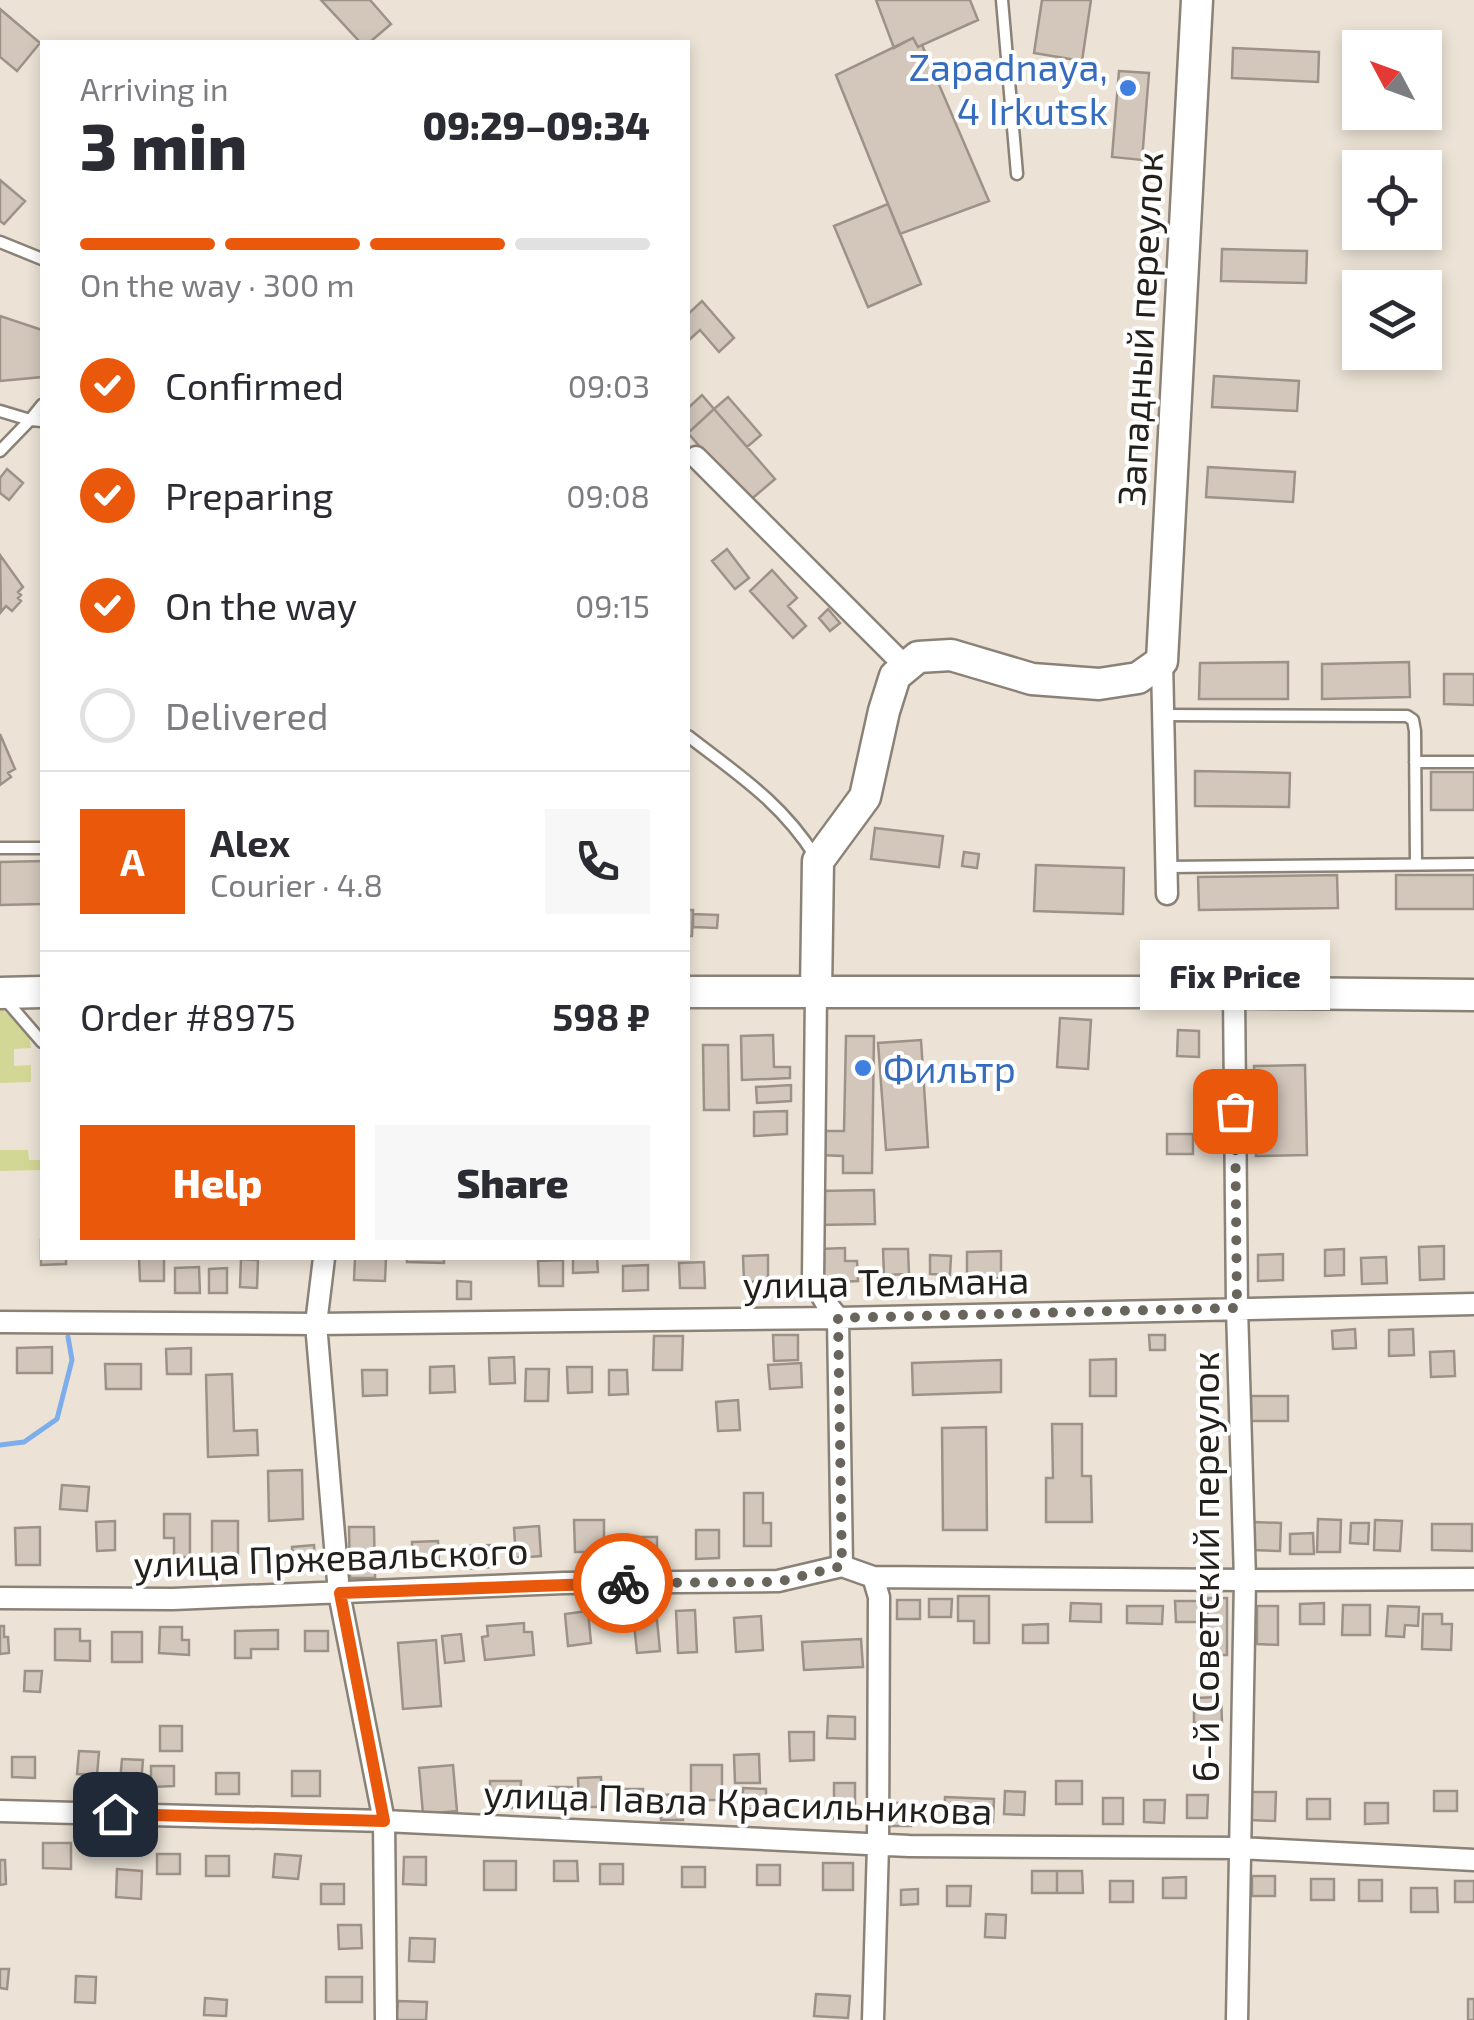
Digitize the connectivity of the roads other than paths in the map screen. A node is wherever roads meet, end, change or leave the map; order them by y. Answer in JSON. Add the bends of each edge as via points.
{"nodes":[{"id":1,"x":1002,"y":0,"type":"edge"},
{"id":2,"x":1197,"y":0,"type":"edge"},
{"id":3,"x":1017,"y":174,"type":"dead end"},
{"id":4,"x":0,"y":242,"type":"edge"},
{"id":5,"x":40,"y":258,"type":"edge"},
{"id":6,"x":0,"y":411,"type":"edge"},
{"id":7,"x":36,"y":420,"type":"edge"},
{"id":8,"x":0,"y":451,"type":"edge"},
{"id":9,"x":696,"y":457,"type":"dead end"},
{"id":10,"x":1162,"y":662,"type":"junction"},
{"id":11,"x":906,"y":667,"type":"junction"},
{"id":12,"x":1163,"y":715,"type":"junction"},
{"id":13,"x":690,"y":738,"type":"edge"},
{"id":14,"x":1415,"y":762,"type":"junction"},
{"id":15,"x":1474,"y":762,"type":"edge"},
{"id":16,"x":0,"y":848,"type":"edge"},
{"id":17,"x":40,"y":848,"type":"edge"},
{"id":18,"x":818,"y":861,"type":"junction"},
{"id":19,"x":1416,"y":864,"type":"junction"},
{"id":20,"x":1474,"y":864,"type":"edge"},
{"id":21,"x":1166,"y":867,"type":"junction"},
{"id":22,"x":1167,"y":894,"type":"dead end"},
{"id":23,"x":40,"y":992,"type":"edge"},
{"id":24,"x":690,"y":992,"type":"edge"},
{"id":25,"x":816,"y":992,"type":"junction"},
{"id":26,"x":1234,"y":992,"type":"junction"},
{"id":27,"x":0,"y":993,"type":"edge"},
{"id":28,"x":1474,"y":995,"type":"edge"},
{"id":29,"x":40,"y":1040,"type":"edge"},
{"id":30,"x":324,"y":1260,"type":"edge"},
{"id":31,"x":1474,"y":1304,"type":"edge"},
{"id":32,"x":1237,"y":1308,"type":"junction"},
{"id":33,"x":838,"y":1318,"type":"junction"},
{"id":34,"x":0,"y":1322,"type":"edge"},
{"id":35,"x":316,"y":1324,"type":"junction"},
{"id":36,"x":842,"y":1566,"type":"junction"},
{"id":37,"x":873,"y":1577,"type":"junction"},
{"id":38,"x":1474,"y":1579,"type":"edge"},
{"id":39,"x":1246,"y":1580,"type":"junction"},
{"id":40,"x":340,"y":1593,"type":"junction"},
{"id":41,"x":0,"y":1598,"type":"edge"},
{"id":42,"x":0,"y":1811,"type":"edge"},
{"id":43,"x":384,"y":1821,"type":"junction"},
{"id":44,"x":878,"y":1845,"type":"junction"},
{"id":45,"x":1240,"y":1848,"type":"junction"},
{"id":46,"x":1474,"y":1860,"type":"edge"},
{"id":47,"x":386,"y":2020,"type":"edge"},
{"id":48,"x":873,"y":2020,"type":"edge"},
{"id":49,"x":1236,"y":2020,"type":"edge"}],
"edges":[{"from":1,"to":3,"type":"lane"},
{"from":2,"to":10,"type":"street","name":"Западный переулок"},
{"from":4,"to":5,"type":"lane"},
{"from":6,"to":7,"type":"lane"},
{"from":7,"to":8,"type":"lane"},
{"from":9,"to":11,"type":"street"},
{"from":10,"to":11,"type":"street","via":[[1138,678],[1099,684],[1032,679],[951,655],[918,658]]},
{"from":10,"to":12,"type":"street"},
{"from":11,"to":18,"type":"street","via":[[895,676],[865,797]]},
{"from":12,"to":14,"type":"lane","via":[[1407,716],[1413,720]]},
{"from":12,"to":21,"type":"street"},
{"from":13,"to":18,"type":"lane","via":[[773,802]]},
{"from":14,"to":15,"type":"lane"},
{"from":14,"to":19,"type":"lane"},
{"from":16,"to":17,"type":"lane"},
{"from":18,"to":25,"type":"street"},
{"from":19,"to":20,"type":"lane"},
{"from":19,"to":21,"type":"lane"},
{"from":21,"to":22,"type":"street"},
{"from":23,"to":27,"type":"street"},
{"from":24,"to":25,"type":"street"},
{"from":25,"to":26,"type":"street"},
{"from":25,"to":33,"type":"street","via":[[813,1280]]},
{"from":26,"to":28,"type":"street"},
{"from":26,"to":32,"type":"street","name":"6-й Советский переулок"},
{"from":27,"to":29,"type":"lane"},
{"from":30,"to":35,"type":"street"},
{"from":31,"to":32,"type":"street","name":"улица Тельмана"},
{"from":32,"to":33,"type":"street","name":"улица Тельмана"},
{"from":32,"to":39,"type":"street","name":"6-й Советский переулок"},
{"from":33,"to":35,"type":"street","name":"улица Тельмана"},
{"from":33,"to":36,"type":"street"},
{"from":34,"to":35,"type":"street","name":"улица Тельмана"},
{"from":35,"to":40,"type":"street"},
{"from":36,"to":37,"type":"street"},
{"from":36,"to":40,"type":"street","name":"улица Пржевальского","via":[[778,1582]]},
{"from":37,"to":39,"type":"street"},
{"from":37,"to":44,"type":"street","via":[[879,1597]]},
{"from":38,"to":39,"type":"street"},
{"from":39,"to":45,"type":"street","name":"6-й Советский переулок"},
{"from":40,"to":41,"type":"street","name":"улица Пржевальского"},
{"from":40,"to":43,"type":"street"},
{"from":42,"to":43,"type":"street","name":"улица Павла Красильникова"},
{"from":43,"to":44,"type":"street","name":"улица Павла Красильникова"},
{"from":43,"to":47,"type":"street"},
{"from":44,"to":45,"type":"street","name":"улица Павла Красильникова"},
{"from":44,"to":48,"type":"street"},
{"from":45,"to":46,"type":"street","name":"улица Павла Красильникова"},
{"from":45,"to":49,"type":"street","name":"6-й Советский переулок"}]}
